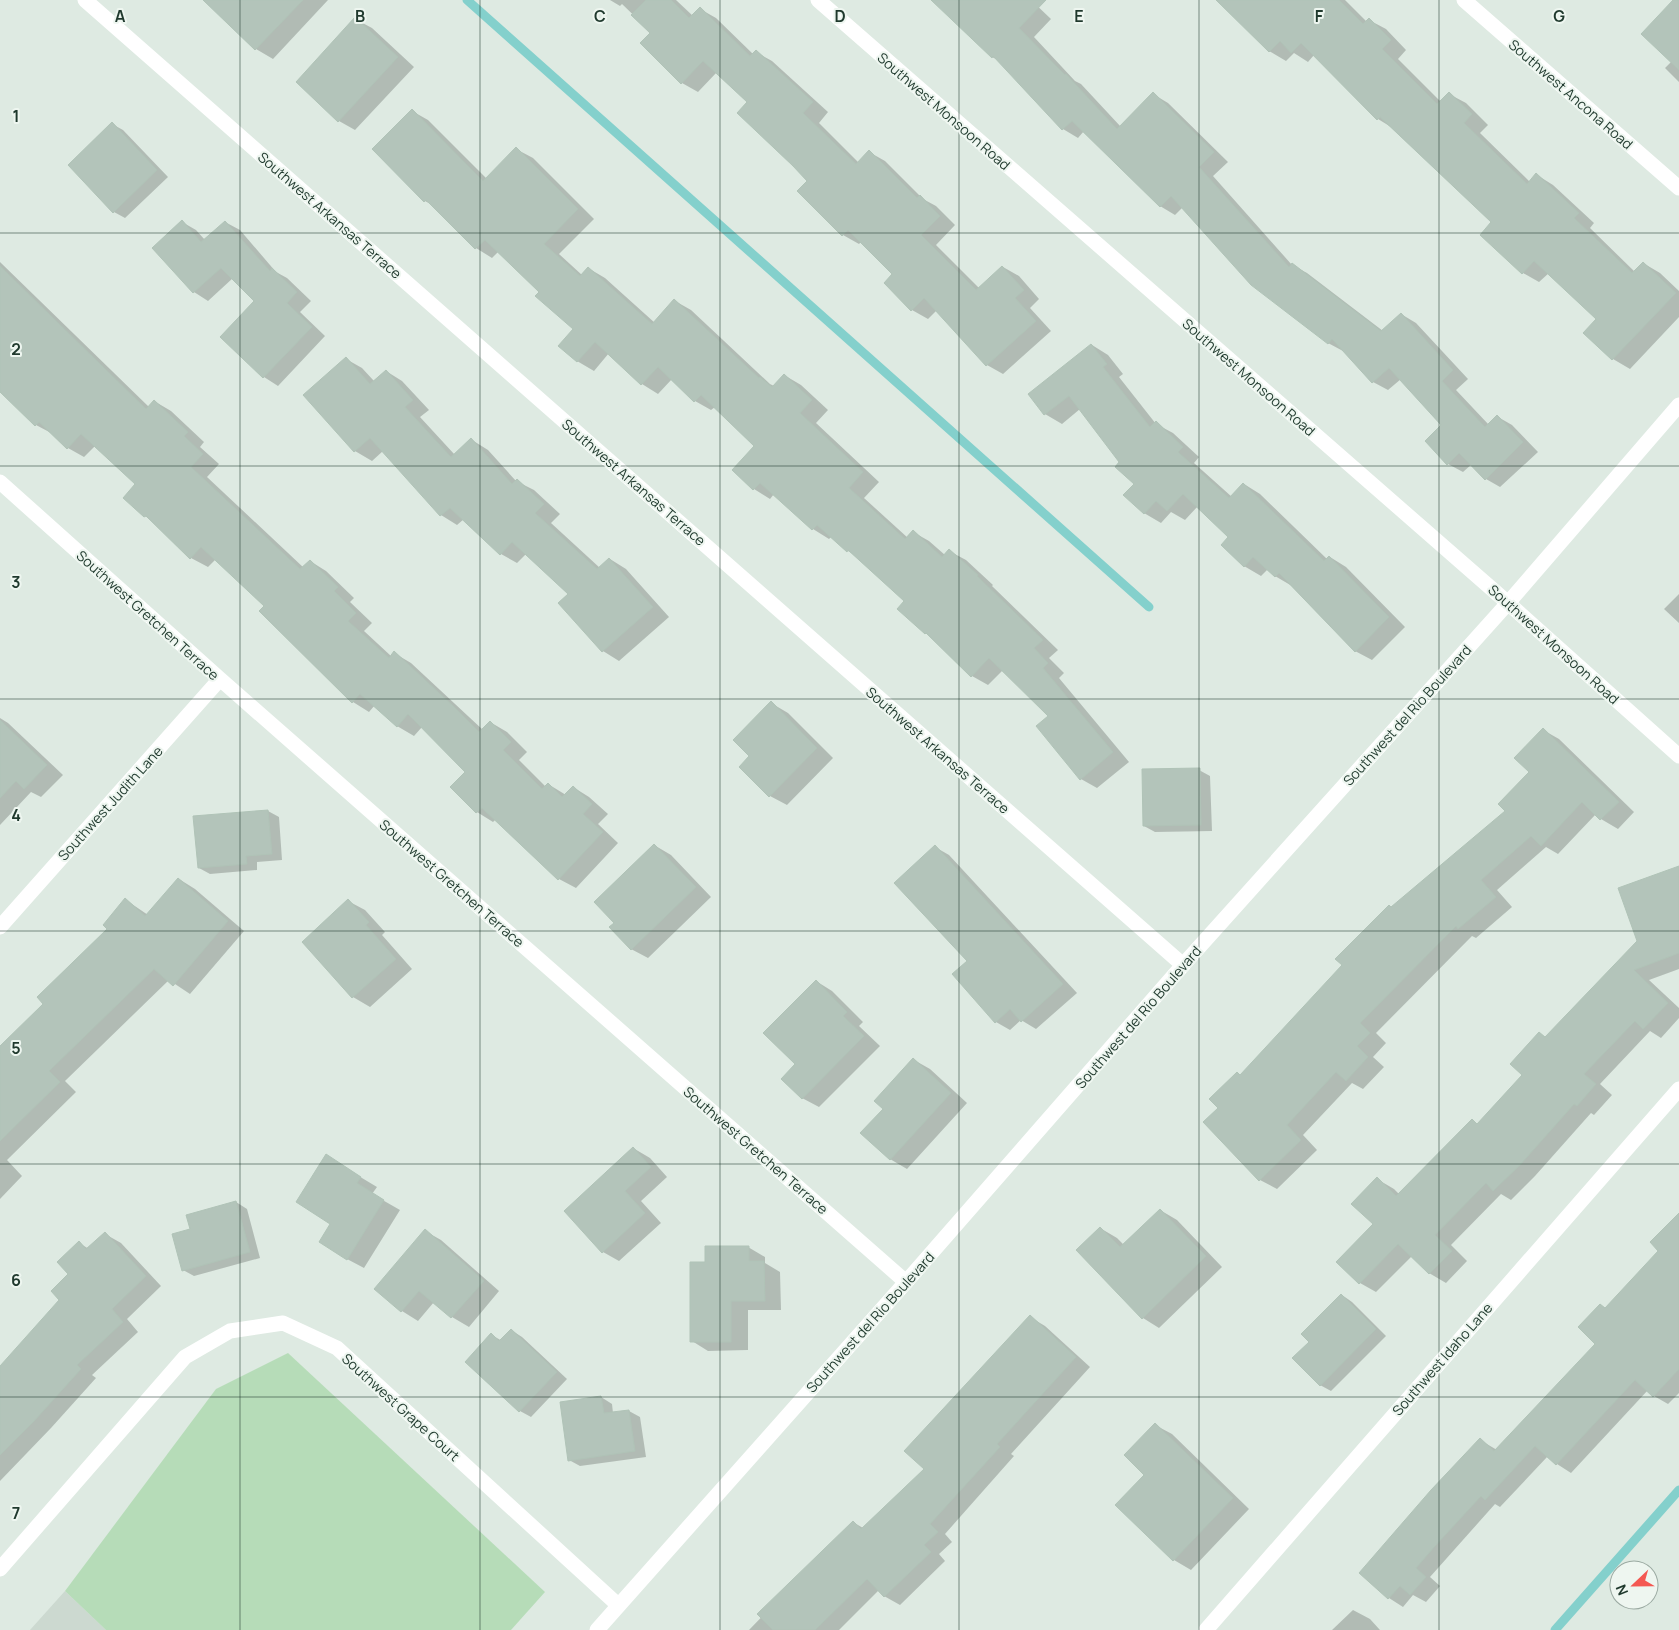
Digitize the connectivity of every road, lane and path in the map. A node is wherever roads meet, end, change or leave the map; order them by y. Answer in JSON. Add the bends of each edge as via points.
{"nodes":[{"id":1,"x":85,"y":0,"type":"edge"},
{"id":2,"x":818,"y":0,"type":"edge"},
{"id":3,"x":1464,"y":0,"type":"edge"},
{"id":4,"x":1679,"y":188,"type":"edge"},
{"id":5,"x":1679,"y":405,"type":"edge"},
{"id":6,"x":0,"y":482,"type":"edge"},
{"id":7,"x":1508,"y":603,"type":"junction"},
{"id":8,"x":220,"y":679,"type":"junction"},
{"id":9,"x":1679,"y":756,"type":"edge"},
{"id":10,"x":0,"y":927,"type":"edge"},
{"id":11,"x":1183,"y":965,"type":"junction"},
{"id":12,"x":1679,"y":1088,"type":"edge"},
{"id":13,"x":906,"y":1282,"type":"junction"},
{"id":14,"x":0,"y":1569,"type":"edge"},
{"id":15,"x":618,"y":1605,"type":"junction"},
{"id":16,"x":597,"y":1630,"type":"edge"},
{"id":17,"x":1206,"y":1630,"type":"edge"}],
"edges":[{"from":1,"to":11,"type":"street","name":"Southwest Arkansas Terrace"},
{"from":2,"to":7,"type":"street","name":"Southwest Monsoon Road"},
{"from":3,"to":4,"type":"street","name":"Southwest Ancona Road"},
{"from":5,"to":7,"type":"street","name":"Southwest del Rio Boulevard"},
{"from":6,"to":8,"type":"street","name":"Southwest Gretchen Terrace"},
{"from":7,"to":9,"type":"street","name":"Southwest Monsoon Road"},
{"from":7,"to":11,"type":"street","name":"Southwest del Rio Boulevard"},
{"from":8,"to":10,"type":"street","name":"Southwest Judith Lane"},
{"from":8,"to":13,"type":"street","name":"Southwest Gretchen Terrace"},
{"from":11,"to":13,"type":"street","name":"Southwest del Rio Boulevard"},
{"from":12,"to":17,"type":"street","name":"Southwest Idaho Lane"},
{"from":13,"to":15,"type":"street","name":"Southwest del Rio Boulevard"},
{"from":14,"to":15,"type":"street","name":"Southwest Grape Court","via":[[185,1357],[230,1331],[283,1323],[337,1348]]},
{"from":15,"to":16,"type":"street","name":"Southwest del Rio Boulevard"}]}
